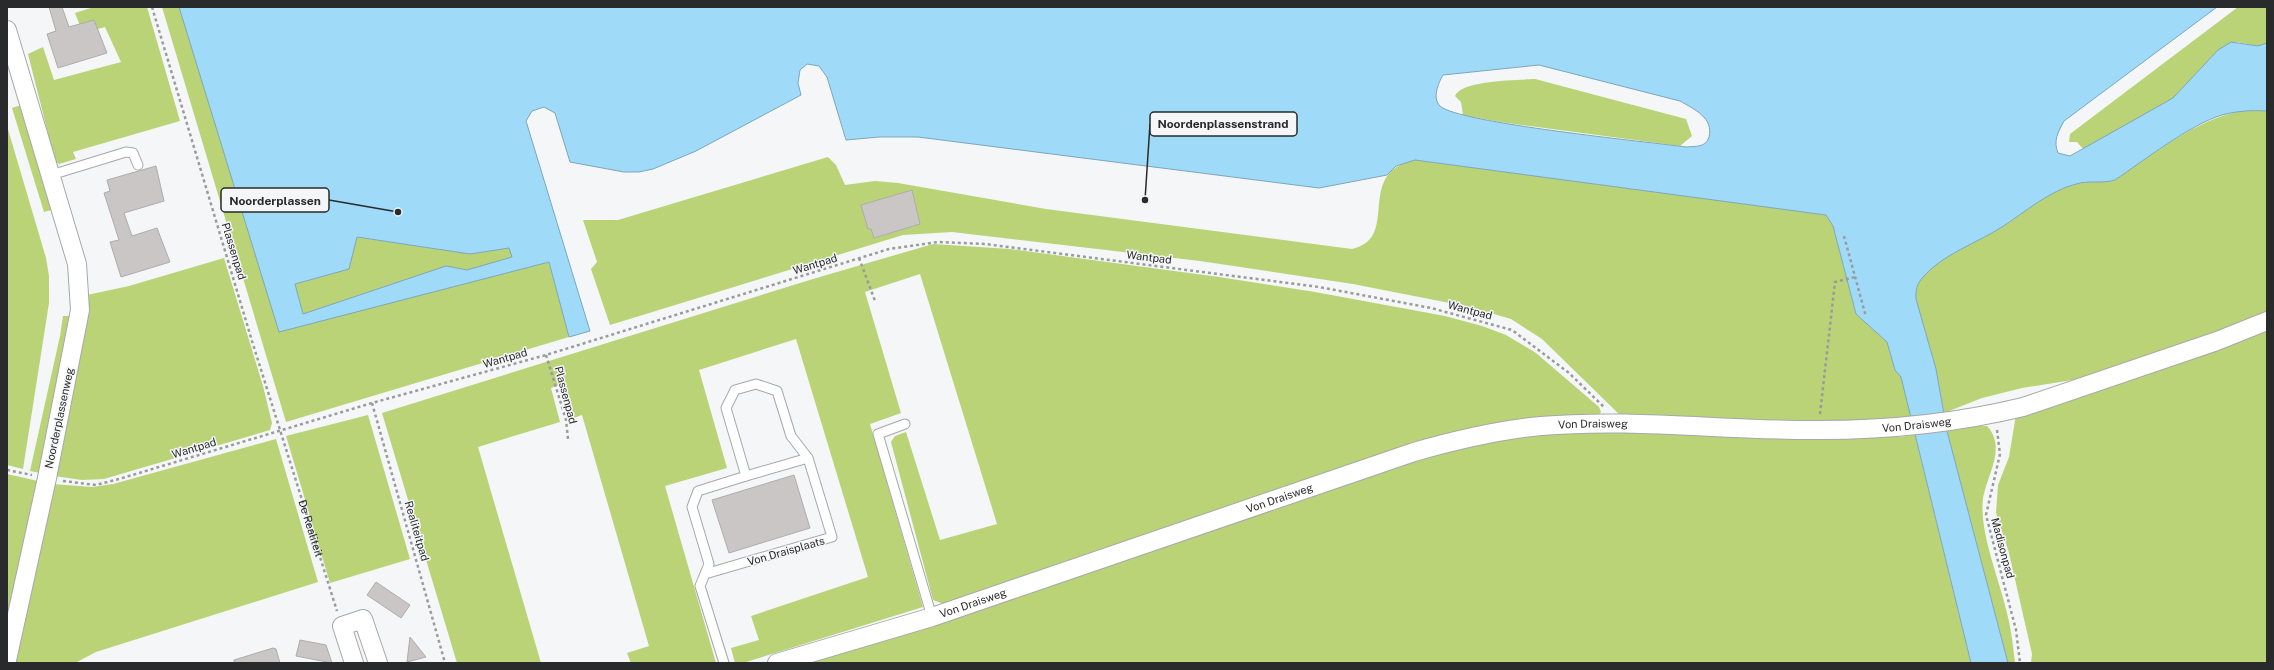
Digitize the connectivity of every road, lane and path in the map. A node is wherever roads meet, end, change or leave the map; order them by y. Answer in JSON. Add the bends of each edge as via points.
{"nodes":[{"id":1,"x":152,"y":7,"type":"edge"},
{"id":2,"x":7,"y":30,"type":"edge"},
{"id":3,"x":138,"y":165,"type":"dead end"},
{"id":4,"x":51,"y":176,"type":"junction"},
{"id":5,"x":1844,"y":236,"type":"dead end"},
{"id":6,"x":859,"y":258,"type":"junction"},
{"id":7,"x":1855,"y":277,"type":"junction"},
{"id":8,"x":875,"y":301,"type":"dead end"},
{"id":9,"x":1866,"y":317,"type":"dead end"},
{"id":10,"x":2267,"y":322,"type":"edge"},
{"id":11,"x":546,"y":355,"type":"junction"},
{"id":12,"x":372,"y":404,"type":"junction"},
{"id":13,"x":1994,"y":414,"type":"junction"},
{"id":14,"x":1608,"y":423,"type":"junction"},
{"id":15,"x":905,"y":424,"type":"dead end"},
{"id":16,"x":282,"y":430,"type":"junction"},
{"id":17,"x":1818,"y":430,"type":"junction"},
{"id":18,"x":568,"y":439,"type":"dead end"},
{"id":19,"x":808,"y":458,"type":"junction"},
{"id":20,"x":7,"y":470,"type":"edge"},
{"id":21,"x":746,"y":476,"type":"junction"},
{"id":22,"x":47,"y":478,"type":"junction"},
{"id":23,"x":705,"y":574,"type":"junction"},
{"id":24,"x":932,"y":617,"type":"junction"},
{"id":25,"x":342,"y":626,"type":"junction"},
{"id":26,"x":7,"y":660,"type":"edge"},
{"id":27,"x":354,"y":663,"type":"edge"},
{"id":28,"x":378,"y":663,"type":"edge"},
{"id":29,"x":445,"y":663,"type":"edge"},
{"id":30,"x":724,"y":663,"type":"edge"},
{"id":31,"x":777,"y":663,"type":"edge"},
{"id":32,"x":2020,"y":663,"type":"edge"}],
"edges":[{"from":1,"to":16,"type":"path","name":"Plassenpad","via":[[252,341]]},
{"from":2,"to":4,"type":"street","name":"Noorderplassenweg"},
{"from":3,"to":4,"type":"lane","via":[[132,154],[126,152]]},
{"from":4,"to":22,"type":"street","name":"Noorderplassenweg","via":[[77,264],[80,310]]},
{"from":5,"to":7,"type":"path"},
{"from":6,"to":8,"type":"path"},
{"from":6,"to":11,"type":"path","name":"Wantpad"},
{"from":6,"to":14,"type":"path","name":"Wantpad","via":[[889,249],[938,242],[985,244],[1319,287],[1431,308],[1512,330],[1569,373],[1603,405]]},
{"from":7,"to":9,"type":"path"},
{"from":7,"to":17,"type":"path","via":[[1835,282]]},
{"from":10,"to":13,"type":"street","name":"Von Draisweg","via":[[2217,341]]},
{"from":11,"to":12,"type":"path","name":"Wantpad"},
{"from":11,"to":18,"type":"path","name":"Plassenpad","via":[[566,420]]},
{"from":12,"to":16,"type":"path","name":"Wantpad"},
{"from":12,"to":29,"type":"path","name":"Realiteitpad"},
{"from":13,"to":17,"type":"street","name":"Von Draisweg","via":[[1900,427]]},
{"from":13,"to":32,"type":"path","name":"Madisonpad","via":[[2000,454],[1986,515],[2016,630]]},
{"from":14,"to":17,"type":"street","name":"Von Draisweg"},
{"from":14,"to":24,"type":"street","name":"Von Draisweg","via":[[1542,426],[1490,433],[1414,452]]},
{"from":15,"to":24,"type":"lane","name":"Von Draisweg","via":[[878,434]]},
{"from":16,"to":22,"type":"path","name":"Wantpad","via":[[96,485]]},
{"from":16,"to":25,"type":"path","name":"De Realiteit"},
{"from":19,"to":21,"type":"lane"},
{"from":19,"to":21,"type":"lane","name":"Von Draisplaats","via":[[791,436],[777,391],[756,384],[735,390],[726,408]]},
{"from":19,"to":23,"type":"lane","name":"Von Draisplaats","via":[[832,537]]},
{"from":20,"to":22,"type":"path","name":"Wantpad"},
{"from":21,"to":23,"type":"lane","via":[[698,491],[692,507],[709,564]]},
{"from":22,"to":26,"type":"street","name":"Noorderplassenweg"},
{"from":23,"to":30,"type":"lane","via":[[700,586]]},
{"from":24,"to":31,"type":"street","name":"Von Draisweg"},
{"from":25,"to":27,"type":"street"},
{"from":25,"to":28,"type":"street","via":[[363,619]]}]}
